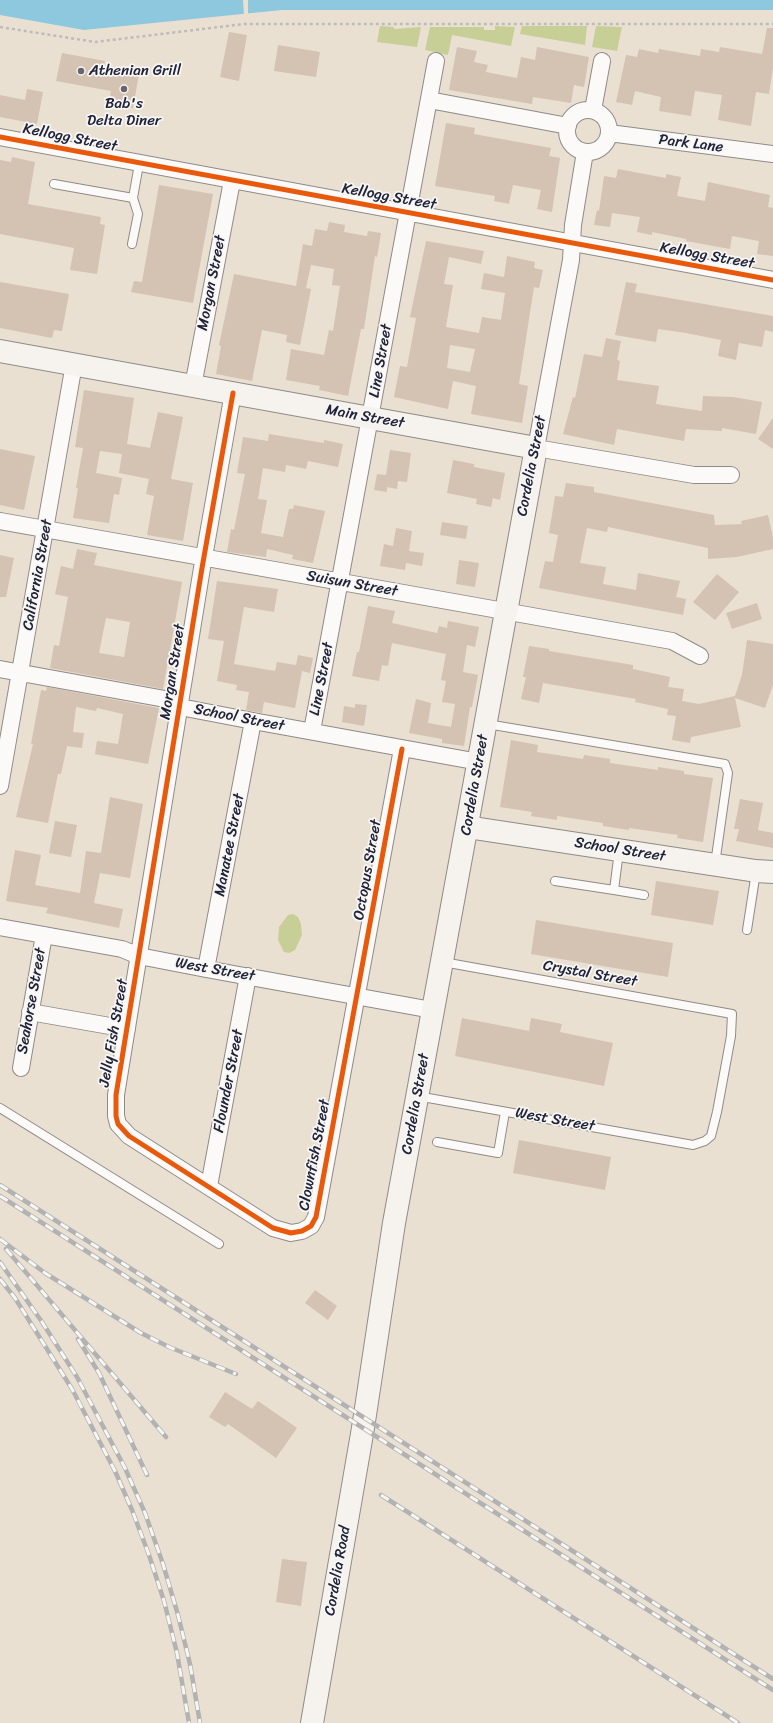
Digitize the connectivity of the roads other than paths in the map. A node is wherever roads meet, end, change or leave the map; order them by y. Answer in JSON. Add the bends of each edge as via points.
{"nodes":[{"id":1,"x":436,"y":61,"type":"dead end"},
{"id":2,"x":602,"y":61,"type":"dead end"},
{"id":3,"x":429,"y":100,"type":"junction"},
{"id":4,"x":593,"y":110,"type":"junction"},
{"id":5,"x":568,"y":126,"type":"junction"},
{"id":6,"x":609,"y":133,"type":"junction"},
{"id":7,"x":0,"y":138,"type":"edge"},
{"id":8,"x":585,"y":152,"type":"junction"},
{"id":9,"x":773,"y":154,"type":"edge"},
{"id":10,"x":139,"y":164,"type":"junction"},
{"id":11,"x":232,"y":181,"type":"junction"},
{"id":12,"x":54,"y":184,"type":"dead end"},
{"id":13,"x":132,"y":198,"type":"junction"},
{"id":14,"x":407,"y":213,"type":"junction"},
{"id":15,"x":571,"y":243,"type":"junction"},
{"id":16,"x":132,"y":244,"type":"dead end"},
{"id":17,"x":773,"y":280,"type":"edge"},
{"id":18,"x":0,"y":351,"type":"edge"},
{"id":19,"x":74,"y":364,"type":"junction"},
{"id":20,"x":193,"y":386,"type":"junction"},
{"id":21,"x":233,"y":393,"type":"junction"},
{"id":22,"x":370,"y":418,"type":"junction"},
{"id":23,"x":536,"y":448,"type":"junction"},
{"id":24,"x":731,"y":475,"type":"dead end"},
{"id":25,"x":0,"y":521,"type":"edge"},
{"id":26,"x":46,"y":530,"type":"junction"},
{"id":27,"x":204,"y":557,"type":"junction"},
{"id":28,"x":340,"y":582,"type":"junction"},
{"id":29,"x":506,"y":612,"type":"junction"},
{"id":30,"x":700,"y":656,"type":"dead end"},
{"id":31,"x":0,"y":669,"type":"edge"},
{"id":32,"x":20,"y":673,"type":"junction"},
{"id":33,"x":180,"y":707,"type":"junction"},
{"id":34,"x":253,"y":721,"type":"junction"},
{"id":35,"x":486,"y":724,"type":"junction"},
{"id":36,"x":312,"y":731,"type":"junction"},
{"id":37,"x":402,"y":749,"type":"junction"},
{"id":38,"x":479,"y":762,"type":"junction"},
{"id":39,"x":0,"y":786,"type":"edge"},
{"id":40,"x":467,"y":827,"type":"junction"},
{"id":41,"x":619,"y":850,"type":"junction"},
{"id":42,"x":714,"y":864,"type":"junction"},
{"id":43,"x":765,"y":871,"type":"edge"},
{"id":44,"x":555,"y":881,"type":"dead end"},
{"id":45,"x":614,"y":890,"type":"junction"},
{"id":46,"x":644,"y":895,"type":"dead end"},
{"id":47,"x":0,"y":927,"type":"edge"},
{"id":48,"x":747,"y":930,"type":"dead end"},
{"id":49,"x":44,"y":935,"type":"junction"},
{"id":50,"x":139,"y":956,"type":"junction"},
{"id":51,"x":442,"y":962,"type":"junction"},
{"id":52,"x":206,"y":969,"type":"junction"},
{"id":53,"x":248,"y":976,"type":"junction"},
{"id":54,"x":358,"y":996,"type":"junction"},
{"id":55,"x":432,"y":1010,"type":"junction"},
{"id":56,"x":30,"y":1012,"type":"junction"},
{"id":57,"x":127,"y":1029,"type":"junction"},
{"id":58,"x":21,"y":1068,"type":"dead end"},
{"id":59,"x":417,"y":1096,"type":"junction"},
{"id":60,"x":0,"y":1108,"type":"edge"},
{"id":61,"x":505,"y":1112,"type":"junction"},
{"id":62,"x":436,"y":1142,"type":"dead end"},
{"id":63,"x":693,"y":1144,"type":"joint"},
{"id":64,"x":209,"y":1186,"type":"junction"},
{"id":65,"x":219,"y":1244,"type":"dead end"},
{"id":66,"x":364,"y":1418,"type":"joint"},
{"id":67,"x":312,"y":1723,"type":"edge"}],
"edges":[{"from":1,"to":3,"type":"street","name":"Line Street"},
{"from":2,"to":4,"type":"street"},
{"from":3,"to":5,"type":"street"},
{"from":3,"to":14,"type":"street","name":"Line Street"},
{"from":4,"to":5,"type":"street","via":[[574,115]]},
{"from":4,"to":6,"type":"street","via":[[604,116]]},
{"from":5,"to":8,"type":"street","via":[[569,140]]},
{"from":6,"to":8,"type":"street","via":[[607,140],[598,150]]},
{"from":6,"to":9,"type":"street","name":"Park Lane"},
{"from":7,"to":10,"type":"street","name":"Kellogg Street"},
{"from":8,"to":15,"type":"street","name":"Cordelia Street"},
{"from":10,"to":11,"type":"street","name":"Kellogg Street"},
{"from":10,"to":13,"type":"lane"},
{"from":11,"to":14,"type":"street","name":"Kellogg Street"},
{"from":11,"to":20,"type":"street","name":"Morgan Street"},
{"from":12,"to":13,"type":"lane"},
{"from":13,"to":16,"type":"lane","via":[[138,214]]},
{"from":14,"to":15,"type":"street","name":"Kellogg Street"},
{"from":14,"to":22,"type":"street","name":"Line Street"},
{"from":15,"to":17,"type":"street","name":"Kellogg Street"},
{"from":15,"to":23,"type":"street","name":"Cordelia Street","via":[[571,260]]},
{"from":18,"to":19,"type":"main road","name":"Main Street"},
{"from":19,"to":20,"type":"main road","name":"Main Street"},
{"from":19,"to":26,"type":"street","name":"California Street"},
{"from":20,"to":21,"type":"main road","name":"Main Street"},
{"from":21,"to":22,"type":"main road","name":"Main Street"},
{"from":21,"to":27,"type":"street","name":"Morgan Street"},
{"from":22,"to":23,"type":"main road","name":"Main Street"},
{"from":22,"to":28,"type":"street","name":"Line Street"},
{"from":23,"to":24,"type":"street","name":"Main Street","via":[[694,475]]},
{"from":23,"to":29,"type":"main road","name":"Cordelia Street"},
{"from":25,"to":26,"type":"street","name":"Suisun Street"},
{"from":26,"to":27,"type":"street","name":"Suisun Street"},
{"from":26,"to":32,"type":"street","name":"California Street"},
{"from":27,"to":28,"type":"street","name":"Suisun Street"},
{"from":27,"to":33,"type":"street","name":"Morgan Street"},
{"from":28,"to":29,"type":"street","name":"Suisun Street"},
{"from":28,"to":36,"type":"street","name":"Line Street"},
{"from":29,"to":30,"type":"street","name":"Suisun Street","via":[[672,641]]},
{"from":29,"to":35,"type":"main road","name":"Cordelia Street"},
{"from":31,"to":32,"type":"street","name":"School Street"},
{"from":32,"to":33,"type":"street","name":"School Street","via":[[165,700]]},
{"from":32,"to":39,"type":"street","name":"California Street"},
{"from":33,"to":34,"type":"street","name":"School Street"},
{"from":33,"to":50,"type":"street","name":"Morgan Street"},
{"from":34,"to":36,"type":"street","name":"School Street"},
{"from":34,"to":52,"type":"street","name":"Manatee Street"},
{"from":35,"to":38,"type":"main road","name":"Cordelia Street"},
{"from":35,"to":42,"type":"lane","via":[[725,764],[728,773]]},
{"from":36,"to":37,"type":"street","name":"School Street"},
{"from":37,"to":38,"type":"street","name":"School Street"},
{"from":37,"to":54,"type":"street","name":"Octopus Street"},
{"from":38,"to":40,"type":"main road","name":"Cordelia Street"},
{"from":40,"to":41,"type":"main road","name":"School Street"},
{"from":40,"to":51,"type":"main road","name":"Cordelia Street"},
{"from":41,"to":42,"type":"main road","name":"School Street"},
{"from":41,"to":45,"type":"lane"},
{"from":42,"to":43,"type":"main road","name":"School Street"},
{"from":43,"to":48,"type":"lane"},
{"from":44,"to":45,"type":"lane"},
{"from":45,"to":46,"type":"lane"},
{"from":47,"to":49,"type":"street","name":"West Street"},
{"from":49,"to":50,"type":"street","name":"West Street","via":[[122,949]]},
{"from":49,"to":56,"type":"street","name":"Seahorse Street"},
{"from":50,"to":52,"type":"street","name":"West Street"},
{"from":50,"to":57,"type":"street","name":"Jelly Fish Street"},
{"from":51,"to":55,"type":"main road","name":"Cordelia Street"},
{"from":51,"to":63,"type":"lane","name":"Crystal Street","via":[[732,1014],[711,1136],[705,1141]]},
{"from":52,"to":53,"type":"street","name":"West Street"},
{"from":53,"to":54,"type":"street","name":"West Street"},
{"from":53,"to":64,"type":"street","name":"Flounder Street"},
{"from":54,"to":55,"type":"street","name":"West Street"},
{"from":54,"to":64,"type":"street","name":"Clownfish Street","via":[[321,1195],[311,1226],[302,1232],[291,1233],[273,1228]]},
{"from":55,"to":59,"type":"main road","name":"Cordelia Street"},
{"from":56,"to":57,"type":"street"},
{"from":56,"to":58,"type":"street","name":"Seahorse Street"},
{"from":57,"to":64,"type":"street","name":"Jelly Fish Street","via":[[116,1095],[118,1124],[129,1136]]},
{"from":59,"to":61,"type":"lane","name":"West Street"},
{"from":59,"to":66,"type":"main road","name":"Cordelia Street","via":[[394,1223]]},
{"from":60,"to":65,"type":"lane"},
{"from":61,"to":62,"type":"lane","via":[[498,1153]]},
{"from":61,"to":63,"type":"lane","name":"West Street"},
{"from":66,"to":67,"type":"main road","name":"Cordelia Road"}]}
